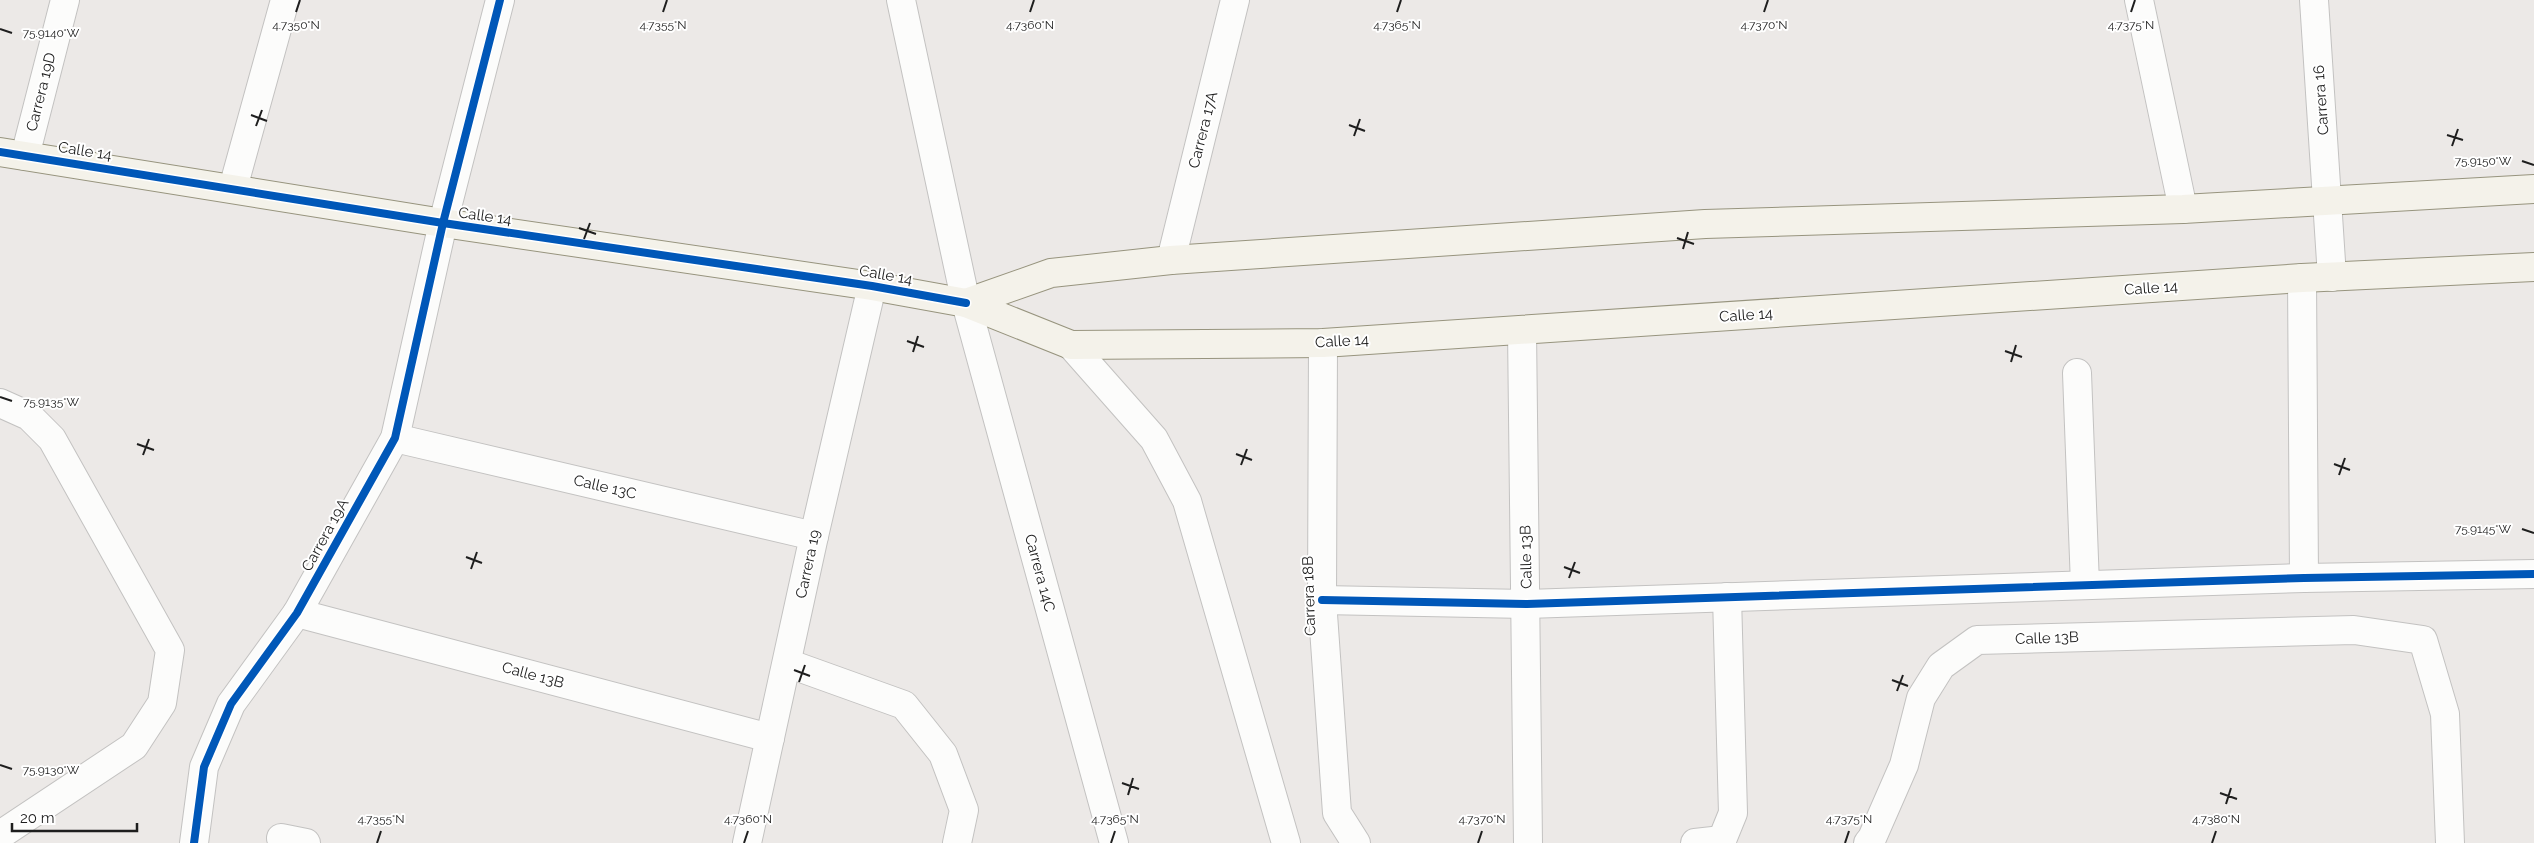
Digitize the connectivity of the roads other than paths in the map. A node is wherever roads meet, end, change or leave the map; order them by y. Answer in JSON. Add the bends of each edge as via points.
{"nodes":[{"id":1,"x":65,"y":0,"type":"edge"},
{"id":2,"x":284,"y":0,"type":"edge"},
{"id":3,"x":500,"y":0,"type":"edge"},
{"id":4,"x":901,"y":0,"type":"edge"},
{"id":5,"x":1235,"y":0,"type":"edge"},
{"id":6,"x":2139,"y":0,"type":"edge"},
{"id":7,"x":2314,"y":0,"type":"edge"},
{"id":8,"x":12,"y":154,"type":"edge"},
{"id":9,"x":233,"y":188,"type":"junction"},
{"id":10,"x":2534,"y":189,"type":"edge"},
{"id":11,"x":2328,"y":200,"type":"junction"},
{"id":12,"x":2183,"y":210,"type":"junction"},
{"id":13,"x":443,"y":223,"type":"junction"},
{"id":14,"x":1171,"y":260,"type":"junction"},
{"id":15,"x":2534,"y":267,"type":"edge"},
{"id":16,"x":2332,"y":277,"type":"junction"},
{"id":17,"x":2302,"y":278,"type":"junction"},
{"id":18,"x":872,"y":286,"type":"junction"},
{"id":19,"x":966,"y":303,"type":"junction"},
{"id":20,"x":1522,"y":330,"type":"junction"},
{"id":21,"x":1323,"y":343,"type":"junction"},
{"id":22,"x":1071,"y":345,"type":"junction"},
{"id":23,"x":2077,"y":374,"type":"dead end"},
{"id":24,"x":0,"y":403,"type":"edge"},
{"id":25,"x":395,"y":438,"type":"junction"},
{"id":26,"x":814,"y":536,"type":"junction"},
{"id":27,"x":2534,"y":574,"type":"edge"},
{"id":28,"x":2304,"y":578,"type":"junction"},
{"id":29,"x":2085,"y":585,"type":"junction"},
{"id":30,"x":1727,"y":597,"type":"junction"},
{"id":31,"x":1322,"y":600,"type":"junction"},
{"id":32,"x":1527,"y":604,"type":"junction"},
{"id":33,"x":297,"y":613,"type":"junction"},
{"id":34,"x":787,"y":663,"type":"junction"},
{"id":35,"x":770,"y":738,"type":"junction"},
{"id":36,"x":0,"y":835,"type":"edge"},
{"id":37,"x":194,"y":843,"type":"edge"},
{"id":38,"x":748,"y":843,"type":"edge"},
{"id":39,"x":957,"y":843,"type":"edge"},
{"id":40,"x":1114,"y":843,"type":"edge"},
{"id":41,"x":1286,"y":843,"type":"edge"},
{"id":42,"x":1356,"y":843,"type":"edge"},
{"id":43,"x":1528,"y":843,"type":"edge"},
{"id":44,"x":1695,"y":843,"type":"edge"},
{"id":45,"x":1868,"y":843,"type":"edge"},
{"id":46,"x":2450,"y":843,"type":"edge"}],
"edges":[{"from":1,"to":8,"type":"street","name":"Carrera 19D"},
{"from":2,"to":9,"type":"street"},
{"from":3,"to":13,"type":"street","name":"Carrera 19A"},
{"from":4,"to":19,"type":"street","name":"Carrera 14C"},
{"from":5,"to":14,"type":"street","name":"Carrera 17A"},
{"from":6,"to":12,"type":"street"},
{"from":7,"to":11,"type":"street","name":"Carrera 16"},
{"from":8,"to":9,"type":"main road","name":"Calle 14"},
{"from":9,"to":13,"type":"main road","name":"Calle 14"},
{"from":10,"to":11,"type":"main road","name":"Calle 14"},
{"from":11,"to":12,"type":"main road","name":"Calle 14"},
{"from":11,"to":16,"type":"street","name":"Carrera 16"},
{"from":12,"to":14,"type":"main road","name":"Calle 14","via":[[1705,224]]},
{"from":13,"to":18,"type":"main road","name":"Calle 14"},
{"from":13,"to":25,"type":"street","name":"Carrera 19A"},
{"from":14,"to":19,"type":"main road","name":"Calle 14","via":[[1051,273]]},
{"from":15,"to":16,"type":"main road","name":"Calle 14"},
{"from":16,"to":17,"type":"main road","name":"Calle 14"},
{"from":17,"to":20,"type":"main road","name":"Calle 14"},
{"from":17,"to":28,"type":"street"},
{"from":18,"to":19,"type":"main road","name":"Calle 14"},
{"from":18,"to":26,"type":"street","name":"Carrera 19"},
{"from":19,"to":22,"type":"main road","name":"Calle 14"},
{"from":19,"to":40,"type":"street","name":"Carrera 14C"},
{"from":20,"to":21,"type":"main road","name":"Calle 14"},
{"from":20,"to":32,"type":"street","name":"Calle 13B"},
{"from":21,"to":22,"type":"main road","name":"Calle 14"},
{"from":21,"to":31,"type":"street","name":"Carrera 18B"},
{"from":22,"to":41,"type":"street","via":[[1154,439],[1187,501]]},
{"from":23,"to":29,"type":"street"},
{"from":24,"to":36,"type":"street","via":[[29,416],[52,439],[170,650],[162,703],[134,746]]},
{"from":25,"to":26,"type":"street","name":"Calle 13C"},
{"from":25,"to":33,"type":"street","name":"Carrera 19A"},
{"from":26,"to":34,"type":"street","name":"Carrera 19"},
{"from":27,"to":28,"type":"street"},
{"from":28,"to":29,"type":"street"},
{"from":29,"to":30,"type":"street"},
{"from":30,"to":32,"type":"street"},
{"from":30,"to":44,"type":"street","via":[[1733,814],[1722,840]]},
{"from":31,"to":32,"type":"street"},
{"from":31,"to":42,"type":"street","name":"Carrera 18B","via":[[1337,813]]},
{"from":32,"to":43,"type":"street","name":"Calle 13B"},
{"from":33,"to":35,"type":"street","name":"Calle 13B"},
{"from":33,"to":37,"type":"street","name":"Carrera 19A","via":[[231,704],[204,767]]},
{"from":34,"to":35,"type":"street","name":"Carrera 19"},
{"from":34,"to":39,"type":"street","via":[[904,704],[943,754],[964,810]]},
{"from":35,"to":38,"type":"street","name":"Carrera 19"},
{"from":45,"to":46,"type":"street","name":"Calle 13B","via":[[1904,764],[1921,698],[1942,666],[1977,640],[2354,630],[2422,640],[2445,714]]}]}
